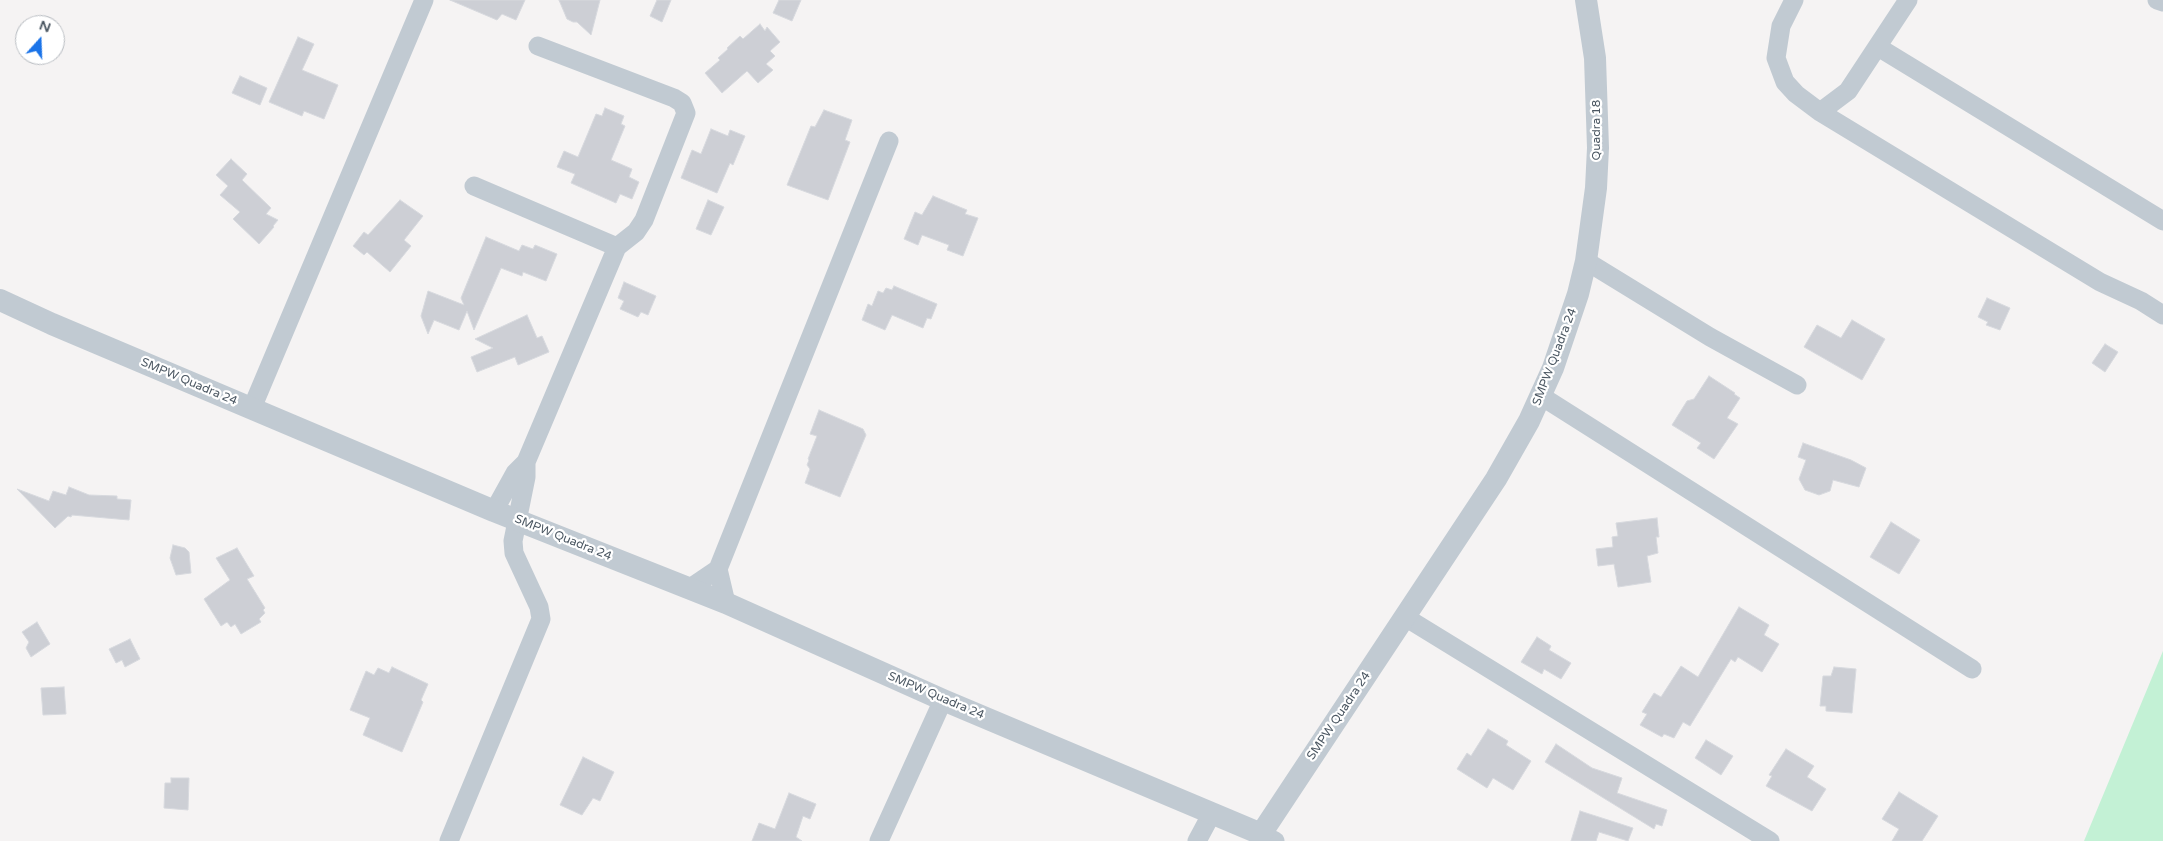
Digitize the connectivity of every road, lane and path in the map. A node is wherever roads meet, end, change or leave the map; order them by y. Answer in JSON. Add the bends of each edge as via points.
{"nodes":[{"id":1,"x":424,"y":0,"type":"edge"},
{"id":2,"x":1586,"y":0,"type":"edge"},
{"id":3,"x":1794,"y":0,"type":"edge"},
{"id":4,"x":1908,"y":0,"type":"edge"},
{"id":5,"x":2158,"y":0,"type":"edge"},
{"id":6,"x":2163,"y":2,"type":"edge"},
{"id":7,"x":538,"y":46,"type":"dead end"},
{"id":8,"x":1878,"y":47,"type":"junction"},
{"id":9,"x":1820,"y":112,"type":"junction"},
{"id":10,"x":889,"y":140,"type":"dead end"},
{"id":11,"x":474,"y":186,"type":"dead end"},
{"id":12,"x":2163,"y":221,"type":"edge"},
{"id":13,"x":617,"y":247,"type":"junction"},
{"id":14,"x":1586,"y":261,"type":"junction"},
{"id":15,"x":0,"y":300,"type":"edge"},
{"id":16,"x":2163,"y":315,"type":"edge"},
{"id":17,"x":1796,"y":385,"type":"dead end"},
{"id":18,"x":1541,"y":396,"type":"junction"},
{"id":19,"x":252,"y":408,"type":"junction"},
{"id":20,"x":526,"y":462,"type":"junction"},
{"id":21,"x":494,"y":511,"type":"junction"},
{"id":22,"x":518,"y":520,"type":"junction"},
{"id":23,"x":718,"y":569,"type":"junction"},
{"id":24,"x":690,"y":588,"type":"junction"},
{"id":25,"x":726,"y":603,"type":"junction"},
{"id":26,"x":1405,"y":617,"type":"junction"},
{"id":27,"x":1972,"y":669,"type":"dead end"},
{"id":28,"x":943,"y":700,"type":"junction"},
{"id":29,"x":1212,"y":813,"type":"junction"},
{"id":30,"x":1268,"y":837,"type":"edge"},
{"id":31,"x":449,"y":841,"type":"edge"},
{"id":32,"x":879,"y":841,"type":"edge"},
{"id":33,"x":1197,"y":841,"type":"edge"},
{"id":34,"x":1770,"y":841,"type":"edge"}],
"edges":[{"from":1,"to":19,"type":"street"},
{"from":2,"to":14,"type":"street","name":"Quadra 18","via":[[1596,58],[1598,148]]},
{"from":3,"to":9,"type":"street","via":[[1781,26],[1776,58],[1785,82]]},
{"from":4,"to":8,"type":"street"},
{"from":5,"to":6,"type":"street"},
{"from":7,"to":13,"type":"street","via":[[674,98],[685,108],[685,120],[644,220],[636,232]]},
{"from":8,"to":9,"type":"street","via":[[1848,91]]},
{"from":8,"to":12,"type":"street"},
{"from":9,"to":16,"type":"street","via":[[2100,282]]},
{"from":10,"to":23,"type":"street"},
{"from":11,"to":13,"type":"street"},
{"from":13,"to":20,"type":"street"},
{"from":14,"to":17,"type":"street"},
{"from":14,"to":18,"type":"street","name":"SMPW Quadra 24","via":[[1566,332]]},
{"from":15,"to":19,"type":"street","name":"SMPW Quadra 24"},
{"from":18,"to":26,"type":"street","name":"SMPW Quadra 24","via":[[1496,479]]},
{"from":18,"to":27,"type":"street"},
{"from":19,"to":21,"type":"street","name":"SMPW Quadra 24"},
{"from":20,"to":21,"type":"street","via":[[515,473]]},
{"from":20,"to":22,"type":"street"},
{"from":21,"to":22,"type":"street","name":"SMPW Quadra 24"},
{"from":22,"to":24,"type":"street","name":"SMPW Quadra 24"},
{"from":22,"to":31,"type":"street","via":[[514,553],[541,619]]},
{"from":23,"to":24,"type":"street"},
{"from":23,"to":25,"type":"street"},
{"from":24,"to":25,"type":"street","name":"SMPW Quadra 24"},
{"from":25,"to":28,"type":"street","name":"SMPW Quadra 24"},
{"from":26,"to":30,"type":"street","name":"SMPW Quadra 24"},
{"from":26,"to":34,"type":"street"},
{"from":28,"to":29,"type":"street","name":"SMPW Quadra 24"},
{"from":28,"to":32,"type":"street"},
{"from":29,"to":30,"type":"street","name":"SMPW Quadra 24"},
{"from":29,"to":33,"type":"street"}]}
